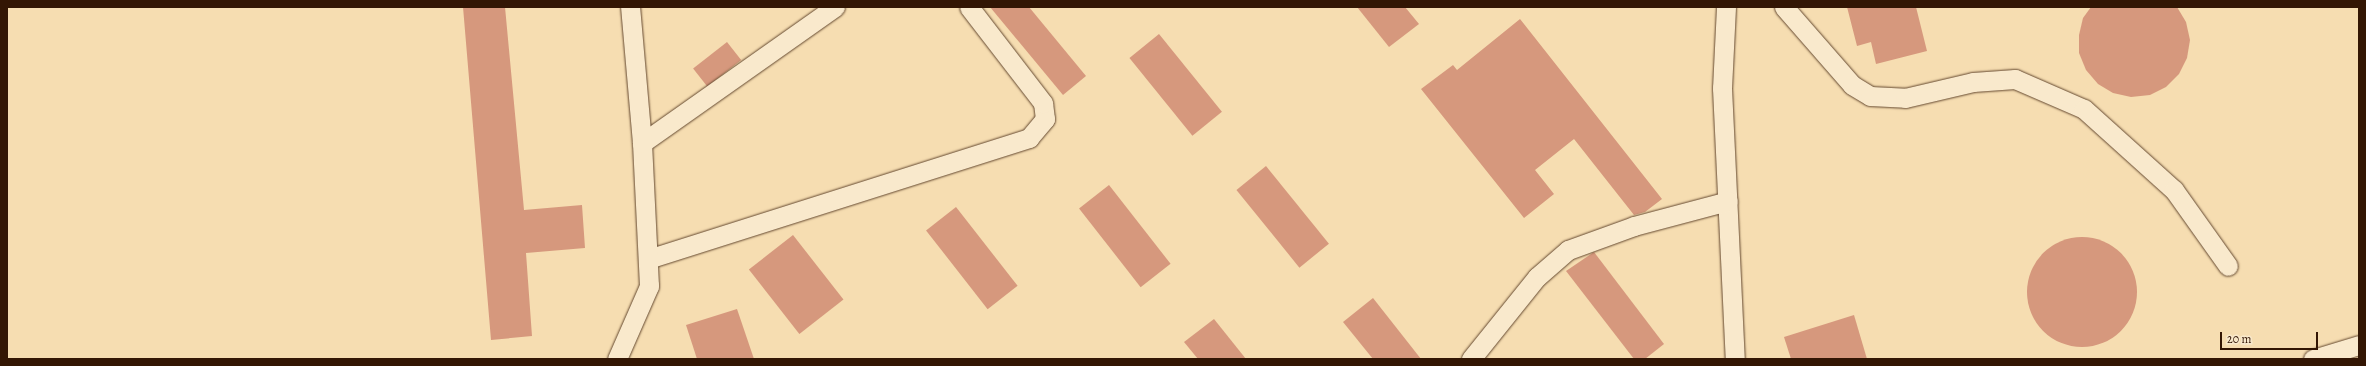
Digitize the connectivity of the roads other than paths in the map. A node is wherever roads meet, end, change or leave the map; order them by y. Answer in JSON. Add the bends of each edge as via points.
{"nodes":[{"id":1,"x":630,"y":7,"type":"edge"},
{"id":2,"x":835,"y":7,"type":"edge"},
{"id":3,"x":969,"y":7,"type":"edge"},
{"id":4,"x":1726,"y":7,"type":"edge"},
{"id":5,"x":1784,"y":7,"type":"edge"},
{"id":6,"x":642,"y":143,"type":"junction"},
{"id":7,"x":1728,"y":201,"type":"junction"},
{"id":8,"x":648,"y":259,"type":"junction"},
{"id":9,"x":2228,"y":266,"type":"dead end"},
{"id":10,"x":2359,"y":345,"type":"edge"},
{"id":11,"x":617,"y":359,"type":"edge"},
{"id":12,"x":1471,"y":359,"type":"edge"},
{"id":13,"x":1734,"y":359,"type":"edge"},
{"id":14,"x":2312,"y":359,"type":"edge"}],
"edges":[{"from":1,"to":6,"type":"lane"},
{"from":2,"to":6,"type":"lane"},
{"from":3,"to":8,"type":"lane","via":[[1043,103],[1045,119],[1029,138]]},
{"from":4,"to":7,"type":"lane","via":[[1722,88]]},
{"from":5,"to":9,"type":"lane","via":[[1852,85],[1870,96],[1905,98],[1973,82],[2015,80],[2084,109],[2138,154],[2174,190]]},
{"from":6,"to":8,"type":"lane"},
{"from":7,"to":12,"type":"lane","via":[[1634,226],[1568,250],[1537,277]]},
{"from":7,"to":13,"type":"lane"},
{"from":8,"to":11,"type":"lane","via":[[649,286]]},
{"from":10,"to":14,"type":"lane"}]}
